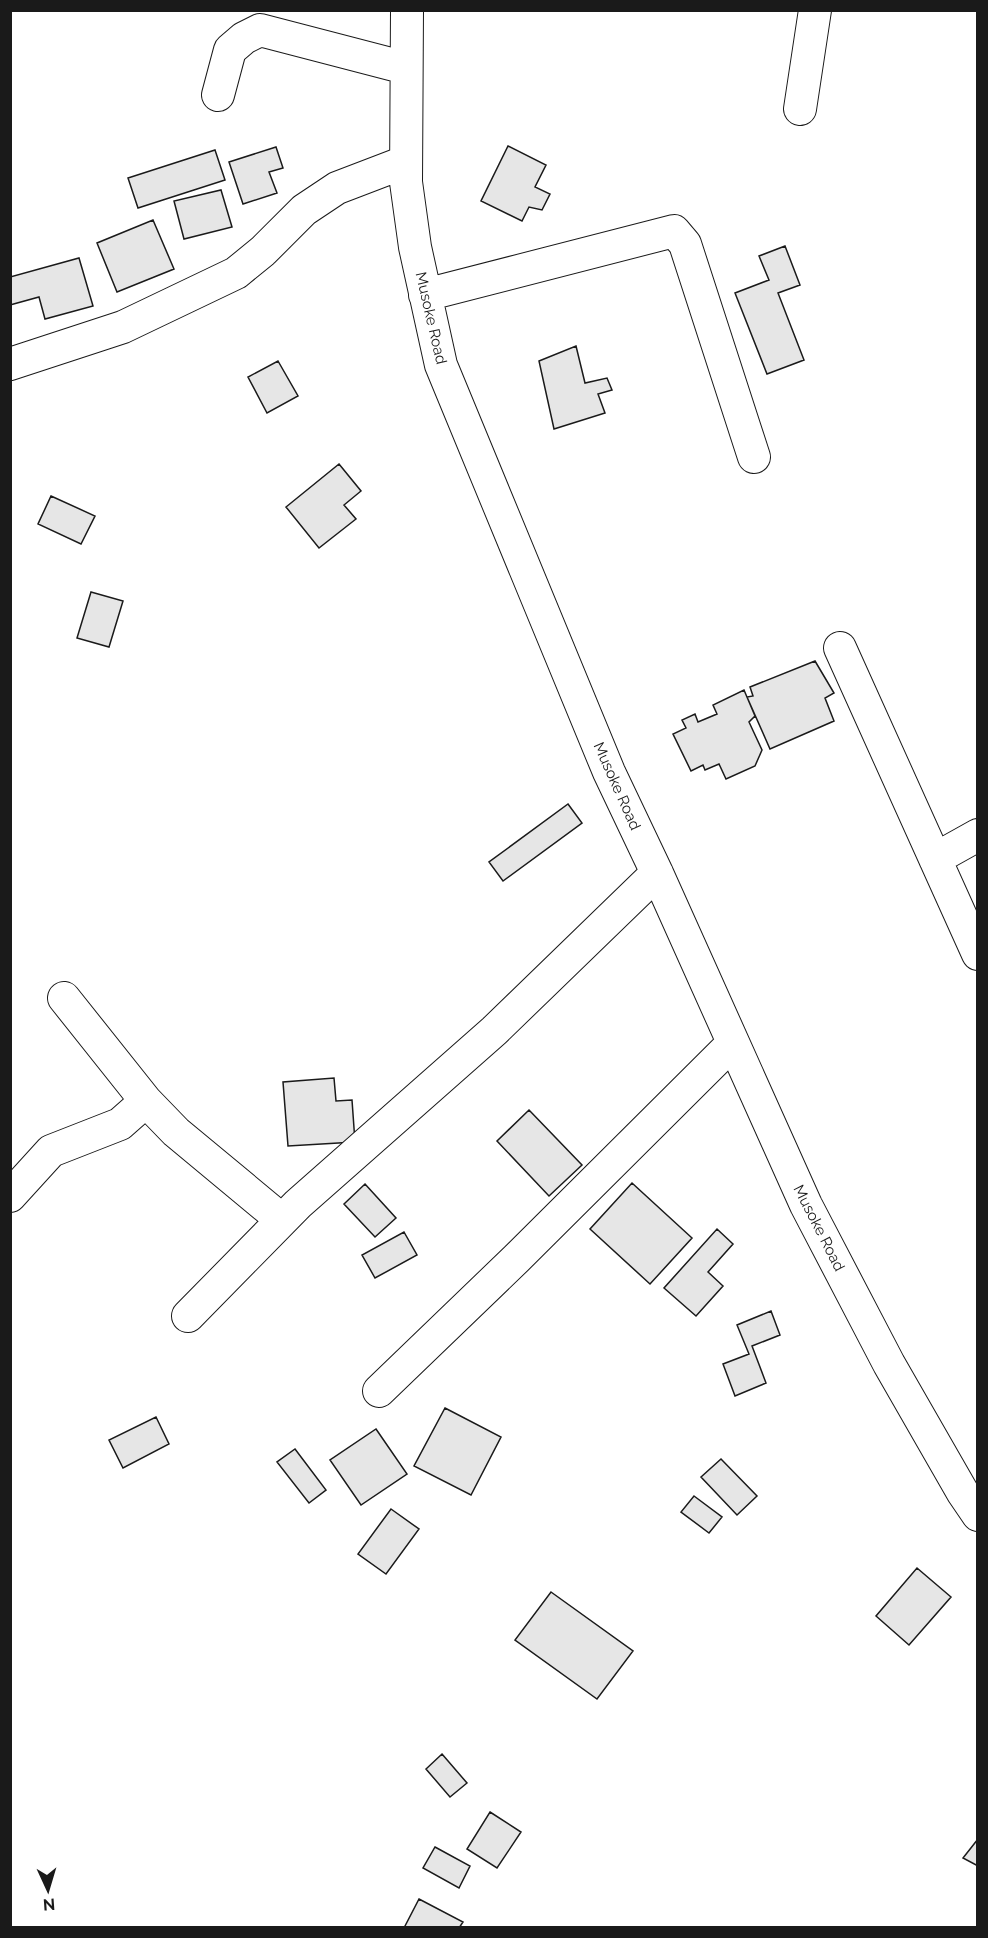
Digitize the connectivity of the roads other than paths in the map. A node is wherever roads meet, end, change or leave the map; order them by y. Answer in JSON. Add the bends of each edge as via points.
{"nodes":[{"id":1,"x":407,"y":10,"type":"edge"},
{"id":2,"x":815,"y":10,"type":"edge"},
{"id":3,"x":406,"y":68,"type":"junction"},
{"id":4,"x":218,"y":95,"type":"dead end"},
{"id":5,"x":800,"y":109,"type":"dead end"},
{"id":6,"x":405,"y":162,"type":"junction"},
{"id":7,"x":425,"y":295,"type":"junction"},
{"id":8,"x":10,"y":364,"type":"edge"},
{"id":9,"x":754,"y":457,"type":"dead end"},
{"id":10,"x":840,"y":648,"type":"dead end"},
{"id":11,"x":978,"y":835,"type":"edge"},
{"id":12,"x":934,"y":859,"type":"junction"},
{"id":13,"x":657,"y":873,"type":"junction"},
{"id":14,"x":978,"y":954,"type":"edge"},
{"id":15,"x":64,"y":998,"type":"dead end"},
{"id":16,"x":733,"y":1043,"type":"junction"},
{"id":17,"x":146,"y":1101,"type":"junction"},
{"id":18,"x":10,"y":1196,"type":"edge"},
{"id":19,"x":282,"y":1220,"type":"junction"},
{"id":20,"x":188,"y":1316,"type":"dead end"},
{"id":21,"x":379,"y":1391,"type":"dead end"},
{"id":22,"x":973,"y":1495,"type":"edge"}],
"edges":[{"from":1,"to":3,"type":"street","name":"Musoke Road"},
{"from":2,"to":5,"type":"street"},
{"from":3,"to":4,"type":"street","via":[[260,30],[230,50]]},
{"from":3,"to":6,"type":"street","name":"Musoke Road"},
{"from":6,"to":7,"type":"street","name":"Musoke Road"},
{"from":6,"to":8,"type":"street","via":[[337,188],[304,210],[236,273],[123,327]]},
{"from":7,"to":9,"type":"street","via":[[674,231],[685,243]]},
{"from":7,"to":13,"type":"street","name":"Musoke Road","via":[[445,375],[609,772]]},
{"from":10,"to":12,"type":"street"},
{"from":11,"to":12,"type":"street"},
{"from":12,"to":14,"type":"street"},
{"from":13,"to":16,"type":"street","name":"Musoke Road"},
{"from":13,"to":19,"type":"street","via":[[494,1030]]},
{"from":15,"to":17,"type":"street"},
{"from":16,"to":21,"type":"street"},
{"from":16,"to":22,"type":"street","name":"Musoke Road","via":[[806,1204],[889,1364]]},
{"from":17,"to":18,"type":"street","via":[[120,1124],[51,1151]]},
{"from":17,"to":19,"type":"street","via":[[176,1132]]},
{"from":19,"to":20,"type":"street"}]}
